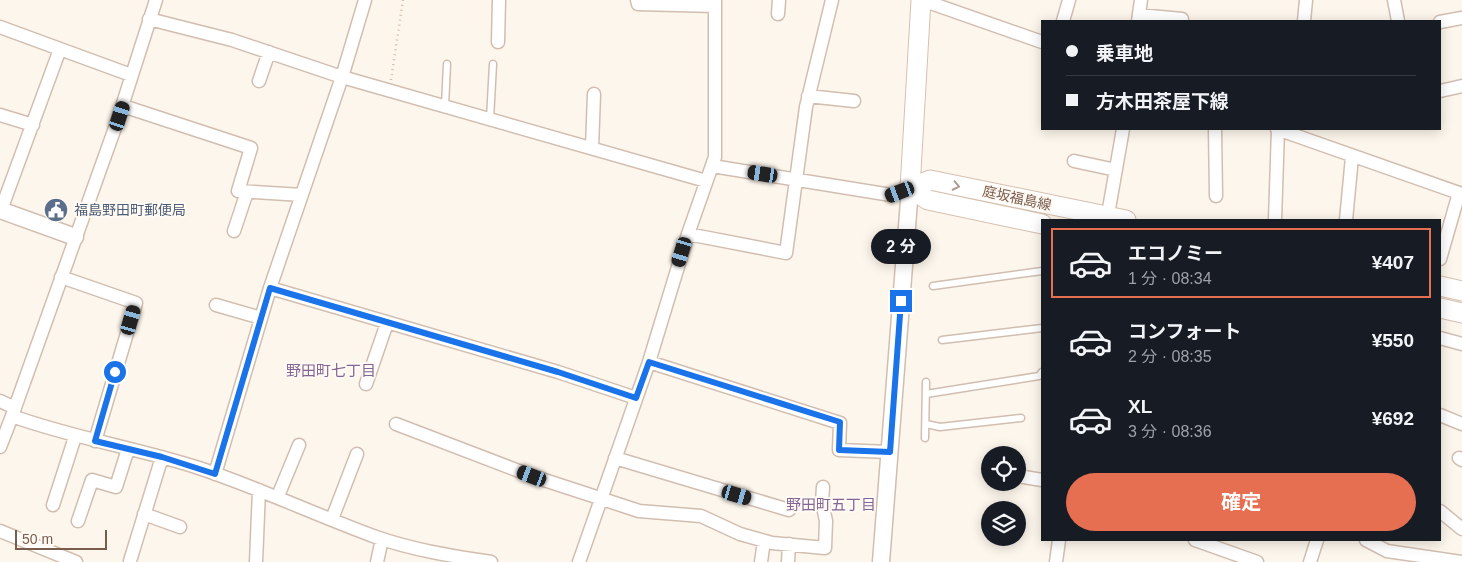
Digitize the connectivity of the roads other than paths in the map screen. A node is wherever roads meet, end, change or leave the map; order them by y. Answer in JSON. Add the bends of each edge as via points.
{"nodes":[{"id":1,"x":156,"y":0,"type":"edge"},
{"id":2,"x":364,"y":0,"type":"edge"},
{"id":3,"x":499,"y":0,"type":"edge"},
{"id":4,"x":637,"y":0,"type":"edge"},
{"id":5,"x":779,"y":0,"type":"edge"},
{"id":6,"x":832,"y":0,"type":"edge"},
{"id":7,"x":922,"y":0,"type":"edge"},
{"id":8,"x":965,"y":0,"type":"edge"},
{"id":9,"x":1070,"y":0,"type":"edge"},
{"id":10,"x":1141,"y":0,"type":"edge"},
{"id":11,"x":1306,"y":0,"type":"edge"},
{"id":12,"x":1394,"y":0,"type":"edge"},
{"id":13,"x":715,"y":3,"type":"edge"},
{"id":14,"x":962,"y":13,"type":"junction"},
{"id":15,"x":778,"y":14,"type":"dead end"},
{"id":16,"x":1138,"y":18,"type":"edge"},
{"id":17,"x":1462,"y":18,"type":"edge"},
{"id":18,"x":149,"y":19,"type":"junction"},
{"id":19,"x":1182,"y":19,"type":"dead end"},
{"id":20,"x":1064,"y":20,"type":"edge"},
{"id":21,"x":1304,"y":20,"type":"edge"},
{"id":22,"x":1398,"y":20,"type":"edge"},
{"id":23,"x":1441,"y":22,"type":"edge"},
{"id":24,"x":0,"y":27,"type":"edge"},
{"id":25,"x":498,"y":42,"type":"dead end"},
{"id":26,"x":1041,"y":42,"type":"edge"},
{"id":27,"x":60,"y":49,"type":"junction"},
{"id":28,"x":269,"y":52,"type":"junction"},
{"id":29,"x":447,"y":64,"type":"dead end"},
{"id":30,"x":493,"y":64,"type":"dead end"},
{"id":31,"x":132,"y":74,"type":"junction"},
{"id":32,"x":342,"y":77,"type":"junction"},
{"id":33,"x":259,"y":81,"type":"dead end"},
{"id":34,"x":1462,"y":86,"type":"edge"},
{"id":35,"x":1441,"y":91,"type":"edge"},
{"id":36,"x":594,"y":94,"type":"dead end"},
{"id":37,"x":808,"y":96,"type":"junction"},
{"id":38,"x":854,"y":101,"type":"dead end"},
{"id":39,"x":123,"y":106,"type":"junction"},
{"id":40,"x":444,"y":106,"type":"junction"},
{"id":41,"x":0,"y":115,"type":"edge"},
{"id":42,"x":490,"y":119,"type":"junction"},
{"id":43,"x":34,"y":125,"type":"junction"},
{"id":44,"x":1123,"y":130,"type":"edge"},
{"id":45,"x":1216,"y":130,"type":"edge"},
{"id":46,"x":1278,"y":130,"type":"edge"},
{"id":47,"x":1294,"y":132,"type":"edge"},
{"id":48,"x":592,"y":148,"type":"junction"},
{"id":49,"x":1352,"y":157,"type":"junction"},
{"id":50,"x":1074,"y":161,"type":"dead end"},
{"id":51,"x":712,"y":166,"type":"junction"},
{"id":52,"x":1116,"y":170,"type":"junction"},
{"id":53,"x":797,"y":179,"type":"junction"},
{"id":54,"x":706,"y":181,"type":"junction"},
{"id":55,"x":910,"y":188,"type":"junction"},
{"id":56,"x":247,"y":192,"type":"junction"},
{"id":57,"x":1460,"y":194,"type":"edge"},
{"id":58,"x":302,"y":195,"type":"junction"},
{"id":59,"x":1216,"y":196,"type":"dead end"},
{"id":60,"x":0,"y":210,"type":"edge"},
{"id":61,"x":1113,"y":219,"type":"edge"},
{"id":62,"x":1275,"y":219,"type":"edge"},
{"id":63,"x":1346,"y":219,"type":"edge"},
{"id":64,"x":1041,"y":224,"type":"edge"},
{"id":65,"x":234,"y":231,"type":"dead end"},
{"id":66,"x":688,"y":234,"type":"junction"},
{"id":67,"x":75,"y":237,"type":"junction"},
{"id":68,"x":1441,"y":256,"type":"edge"},
{"id":69,"x":1041,"y":271,"type":"edge"},
{"id":70,"x":61,"y":277,"type":"junction"},
{"id":71,"x":933,"y":286,"type":"dead end"},
{"id":72,"x":1441,"y":286,"type":"edge"},
{"id":73,"x":270,"y":288,"type":"junction"},
{"id":74,"x":1462,"y":291,"type":"edge"},
{"id":75,"x":216,"y":305,"type":"dead end"},
{"id":76,"x":1441,"y":308,"type":"edge"},
{"id":77,"x":1462,"y":313,"type":"edge"},
{"id":78,"x":261,"y":318,"type":"junction"},
{"id":79,"x":387,"y":322,"type":"junction"},
{"id":80,"x":1041,"y":328,"type":"edge"},
{"id":81,"x":1441,"y":338,"type":"edge"},
{"id":82,"x":942,"y":340,"type":"dead end"},
{"id":83,"x":1462,"y":344,"type":"edge"},
{"id":84,"x":649,"y":362,"type":"junction"},
{"id":85,"x":1041,"y":373,"type":"edge"},
{"id":86,"x":926,"y":382,"type":"dead end"},
{"id":87,"x":366,"y":384,"type":"dead end"},
{"id":88,"x":926,"y":394,"type":"junction"},
{"id":89,"x":636,"y":398,"type":"junction"},
{"id":90,"x":0,"y":401,"type":"edge"},
{"id":91,"x":13,"y":412,"type":"junction"},
{"id":92,"x":1441,"y":415,"type":"edge"},
{"id":93,"x":1021,"y":418,"type":"dead end"},
{"id":94,"x":396,"y":424,"type":"dead end"},
{"id":95,"x":926,"y":424,"type":"junction"},
{"id":96,"x":1462,"y":424,"type":"edge"},
{"id":97,"x":75,"y":436,"type":"junction"},
{"id":98,"x":925,"y":438,"type":"dead end"},
{"id":99,"x":95,"y":441,"type":"junction"},
{"id":100,"x":299,"y":445,"type":"dead end"},
{"id":101,"x":0,"y":447,"type":"edge"},
{"id":102,"x":128,"y":449,"type":"junction"},
{"id":103,"x":890,"y":452,"type":"junction"},
{"id":104,"x":357,"y":454,"type":"dead end"},
{"id":105,"x":162,"y":457,"type":"junction"},
{"id":106,"x":614,"y":458,"type":"junction"},
{"id":107,"x":215,"y":474,"type":"junction"},
{"id":108,"x":1026,"y":477,"type":"edge"},
{"id":109,"x":1041,"y":480,"type":"edge"},
{"id":110,"x":823,"y":487,"type":"dead end"},
{"id":111,"x":259,"y":490,"type":"junction"},
{"id":112,"x":278,"y":496,"type":"junction"},
{"id":113,"x":601,"y":499,"type":"junction"},
{"id":114,"x":53,"y":505,"type":"dead end"},
{"id":115,"x":789,"y":510,"type":"dead end"},
{"id":116,"x":1441,"y":513,"type":"edge"},
{"id":117,"x":144,"y":514,"type":"junction"},
{"id":118,"x":332,"y":519,"type":"junction"},
{"id":119,"x":78,"y":521,"type":"dead end"},
{"id":120,"x":180,"y":527,"type":"dead end"},
{"id":121,"x":1462,"y":529,"type":"edge"},
{"id":122,"x":0,"y":531,"type":"edge"},
{"id":123,"x":382,"y":538,"type":"junction"},
{"id":124,"x":764,"y":541,"type":"junction"},
{"id":125,"x":1059,"y":541,"type":"edge"},
{"id":126,"x":1198,"y":541,"type":"edge"},
{"id":127,"x":1317,"y":541,"type":"edge"},
{"id":128,"x":1368,"y":541,"type":"edge"},
{"id":129,"x":790,"y":544,"type":"junction"},
{"id":130,"x":130,"y":561,"type":"edge"},
{"id":131,"x":76,"y":562,"type":"edge"},
{"id":132,"x":256,"y":562,"type":"edge"},
{"id":133,"x":377,"y":562,"type":"edge"},
{"id":134,"x":490,"y":562,"type":"edge"},
{"id":135,"x":579,"y":562,"type":"edge"},
{"id":136,"x":761,"y":562,"type":"edge"},
{"id":137,"x":788,"y":562,"type":"edge"},
{"id":138,"x":881,"y":562,"type":"edge"},
{"id":139,"x":1056,"y":562,"type":"edge"},
{"id":140,"x":1257,"y":562,"type":"edge"},
{"id":141,"x":1310,"y":562,"type":"edge"},
{"id":142,"x":1462,"y":562,"type":"edge"}],
"edges":[{"from":1,"to":18,"type":"street"},
{"from":2,"to":32,"type":"street"},
{"from":3,"to":25,"type":"street"},
{"from":4,"to":13,"type":"street","via":[[638,4]]},
{"from":5,"to":15,"type":"street"},
{"from":6,"to":37,"type":"street"},
{"from":7,"to":14,"type":"street"},
{"from":7,"to":55,"type":"main road"},
{"from":8,"to":14,"type":"street"},
{"from":9,"to":20,"type":"street"},
{"from":10,"to":16,"type":"street"},
{"from":11,"to":21,"type":"street"},
{"from":12,"to":22,"type":"street"},
{"from":13,"to":51,"type":"street","via":[[716,125]]},
{"from":14,"to":26,"type":"street"},
{"from":16,"to":19,"type":"street"},
{"from":17,"to":23,"type":"street"},
{"from":18,"to":28,"type":"street"},
{"from":18,"to":31,"type":"street"},
{"from":24,"to":27,"type":"street"},
{"from":27,"to":31,"type":"street"},
{"from":27,"to":43,"type":"street"},
{"from":28,"to":32,"type":"street"},
{"from":28,"to":33,"type":"street"},
{"from":29,"to":40,"type":"lane"},
{"from":30,"to":42,"type":"lane"},
{"from":31,"to":39,"type":"street"},
{"from":32,"to":40,"type":"street"},
{"from":32,"to":58,"type":"street"},
{"from":34,"to":35,"type":"street"},
{"from":36,"to":48,"type":"street"},
{"from":37,"to":38,"type":"street"},
{"from":37,"to":53,"type":"street"},
{"from":39,"to":56,"type":"street","via":[[251,148],[238,191]]},
{"from":39,"to":67,"type":"street"},
{"from":40,"to":42,"type":"street"},
{"from":41,"to":43,"type":"street"},
{"from":42,"to":48,"type":"street"},
{"from":43,"to":60,"type":"street"},
{"from":44,"to":52,"type":"street"},
{"from":45,"to":59,"type":"street"},
{"from":46,"to":62,"type":"street"},
{"from":47,"to":49,"type":"street"},
{"from":48,"to":54,"type":"street"},
{"from":49,"to":57,"type":"street"},
{"from":49,"to":63,"type":"street"},
{"from":50,"to":52,"type":"street"},
{"from":51,"to":53,"type":"street"},
{"from":51,"to":54,"type":"street"},
{"from":52,"to":61,"type":"street"},
{"from":53,"to":55,"type":"street","via":[[891,195]]},
{"from":53,"to":66,"type":"street","via":[[786,253]]},
{"from":54,"to":66,"type":"street"},
{"from":55,"to":61,"type":"main road","name":"庭坂福島線","one_way":true,"via":[[930,180]]},
{"from":55,"to":64,"type":"main road","name":"庭坂福島線","via":[[928,200]]},
{"from":55,"to":103,"type":"street"},
{"from":56,"to":58,"type":"street"},
{"from":56,"to":65,"type":"street"},
{"from":57,"to":68,"type":"street"},
{"from":58,"to":73,"type":"street"},
{"from":60,"to":67,"type":"street"},
{"from":66,"to":84,"type":"street"},
{"from":67,"to":70,"type":"street"},
{"from":69,"to":71,"type":"lane"},
{"from":70,"to":91,"type":"street"},
{"from":70,"to":99,"type":"street","via":[[136,303]]},
{"from":72,"to":74,"type":"main road"},
{"from":73,"to":78,"type":"street"},
{"from":73,"to":79,"type":"street"},
{"from":75,"to":78,"type":"street"},
{"from":76,"to":77,"type":"main road"},
{"from":78,"to":107,"type":"street"},
{"from":79,"to":87,"type":"street"},
{"from":79,"to":89,"type":"street"},
{"from":80,"to":82,"type":"lane"},
{"from":81,"to":83,"type":"street"},
{"from":84,"to":89,"type":"street"},
{"from":84,"to":103,"type":"street","via":[[840,422],[839,450]]},
{"from":85,"to":88,"type":"lane"},
{"from":86,"to":88,"type":"lane"},
{"from":88,"to":95,"type":"lane"},
{"from":89,"to":106,"type":"street"},
{"from":90,"to":91,"type":"street"},
{"from":91,"to":97,"type":"street"},
{"from":91,"to":101,"type":"street"},
{"from":92,"to":96,"type":"street"},
{"from":93,"to":95,"type":"lane","via":[[940,427]]},
{"from":94,"to":113,"type":"street"},
{"from":95,"to":98,"type":"lane"},
{"from":97,"to":99,"type":"street"},
{"from":97,"to":114,"type":"street"},
{"from":99,"to":102,"type":"street"},
{"from":100,"to":112,"type":"street"},
{"from":102,"to":105,"type":"street"},
{"from":102,"to":119,"type":"street","via":[[116,487],[92,480]]},
{"from":103,"to":138,"type":"street"},
{"from":104,"to":118,"type":"street"},
{"from":105,"to":107,"type":"street"},
{"from":105,"to":117,"type":"street"},
{"from":106,"to":113,"type":"street"},
{"from":106,"to":115,"type":"street"},
{"from":107,"to":111,"type":"street"},
{"from":108,"to":109,"type":"street"},
{"from":110,"to":129,"type":"street","via":[[825,548]]},
{"from":111,"to":112,"type":"street"},
{"from":111,"to":132,"type":"street"},
{"from":112,"to":118,"type":"street"},
{"from":113,"to":124,"type":"street","via":[[638,511],[701,516]]},
{"from":113,"to":135,"type":"street"},
{"from":116,"to":121,"type":"street"},
{"from":117,"to":120,"type":"street"},
{"from":117,"to":130,"type":"street"},
{"from":118,"to":123,"type":"street"},
{"from":122,"to":131,"type":"street"},
{"from":123,"to":133,"type":"street"},
{"from":123,"to":134,"type":"street","via":[[429,552]]},
{"from":124,"to":129,"type":"street"},
{"from":124,"to":136,"type":"street"},
{"from":125,"to":139,"type":"street"},
{"from":126,"to":140,"type":"street"},
{"from":127,"to":141,"type":"street"},
{"from":128,"to":142,"type":"street","via":[[1388,551]]},
{"from":129,"to":137,"type":"street"}]}
